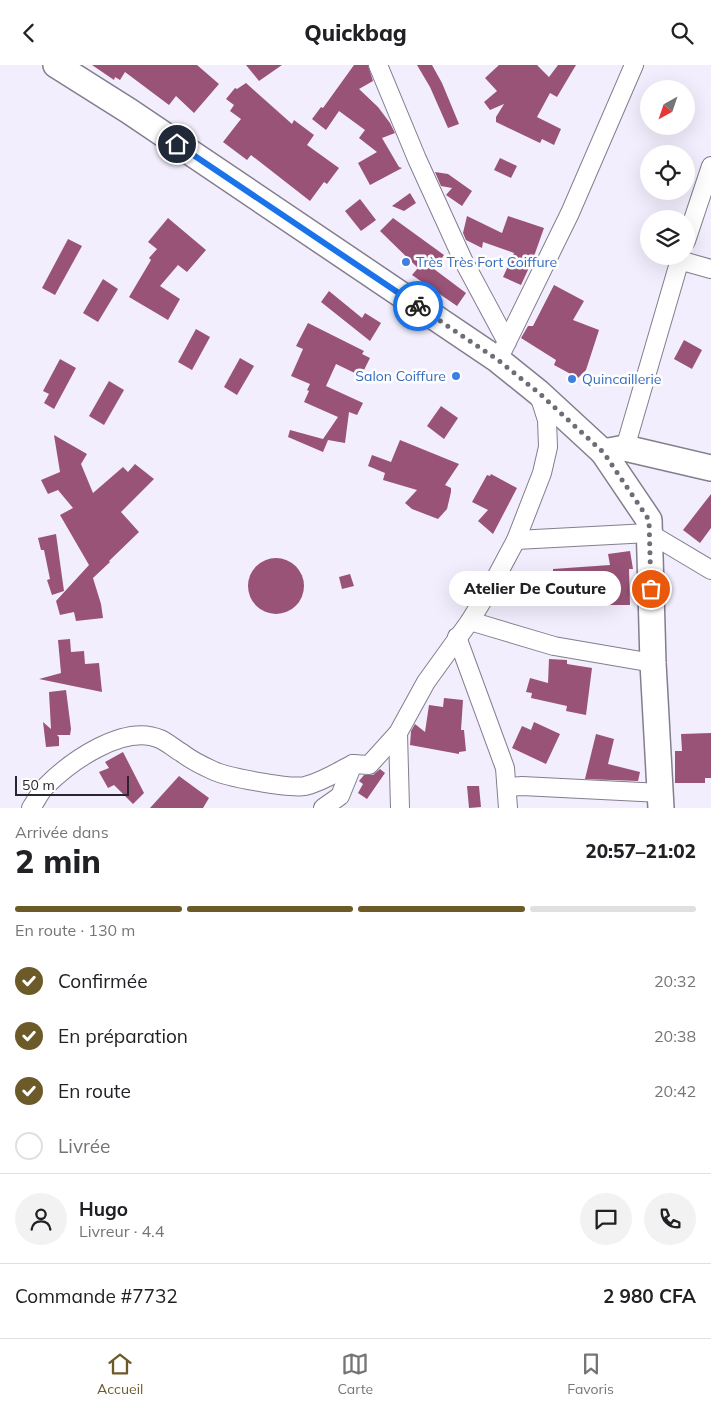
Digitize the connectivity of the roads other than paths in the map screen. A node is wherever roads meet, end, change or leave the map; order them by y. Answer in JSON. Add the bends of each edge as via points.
{"nodes":[{"id":1,"x":56,"y":65,"type":"edge"},
{"id":2,"x":378,"y":65,"type":"edge"},
{"id":3,"x":634,"y":65,"type":"edge"},
{"id":4,"x":711,"y":166,"type":"edge"},
{"id":5,"x":695,"y":214,"type":"edge"},
{"id":6,"x":695,"y":263,"type":"edge"},
{"id":7,"x":678,"y":265,"type":"edge"},
{"id":8,"x":711,"y":269,"type":"edge"},
{"id":9,"x":503,"y":351,"type":"junction"},
{"id":10,"x":539,"y":393,"type":"junction"},
{"id":11,"x":614,"y":450,"type":"junction"},
{"id":12,"x":711,"y":468,"type":"edge"},
{"id":13,"x":649,"y":533,"type":"junction"},
{"id":14,"x":516,"y":541,"type":"junction"},
{"id":15,"x":711,"y":570,"type":"edge"},
{"id":16,"x":470,"y":621,"type":"junction"},
{"id":17,"x":457,"y":637,"type":"junction"},
{"id":18,"x":653,"y":663,"type":"junction"},
{"id":19,"x":398,"y":733,"type":"junction"},
{"id":20,"x":353,"y":764,"type":"junction"},
{"id":21,"x":506,"y":787,"type":"junction"},
{"id":22,"x":661,"y":801,"type":"edge"},
{"id":23,"x":31,"y":808,"type":"edge"},
{"id":24,"x":323,"y":808,"type":"edge"},
{"id":25,"x":400,"y":808,"type":"edge"},
{"id":26,"x":508,"y":808,"type":"edge"}],
"edges":[{"from":1,"to":9,"type":"main road"},
{"from":2,"to":9,"type":"street"},
{"from":3,"to":9,"type":"street","via":[[570,213]]},
{"from":4,"to":5,"type":"street"},
{"from":6,"to":8,"type":"street"},
{"from":7,"to":11,"type":"street"},
{"from":9,"to":10,"type":"main road"},
{"from":10,"to":11,"type":"main road"},
{"from":10,"to":14,"type":"street","via":[[547,419],[548,447],[542,473]]},
{"from":11,"to":12,"type":"main road"},
{"from":11,"to":13,"type":"main road","via":[[649,520]]},
{"from":13,"to":14,"type":"street"},
{"from":13,"to":15,"type":"street"},
{"from":13,"to":18,"type":"main road"},
{"from":14,"to":16,"type":"street"},
{"from":16,"to":17,"type":"street"},
{"from":16,"to":18,"type":"street","via":[[554,646]]},
{"from":17,"to":19,"type":"street","via":[[426,682]]},
{"from":17,"to":21,"type":"street","via":[[505,768]]},
{"from":18,"to":22,"type":"main road"},
{"from":19,"to":20,"type":"street","via":[[369,765]]},
{"from":19,"to":25,"type":"street"},
{"from":20,"to":23,"type":"street","via":[[318,783],[289,786],[215,772],[160,738],[143,735],[122,738],[90,751],[44,787]]},
{"from":20,"to":24,"type":"street","via":[[340,796]]},
{"from":21,"to":22,"type":"street"},
{"from":21,"to":26,"type":"street"}]}
